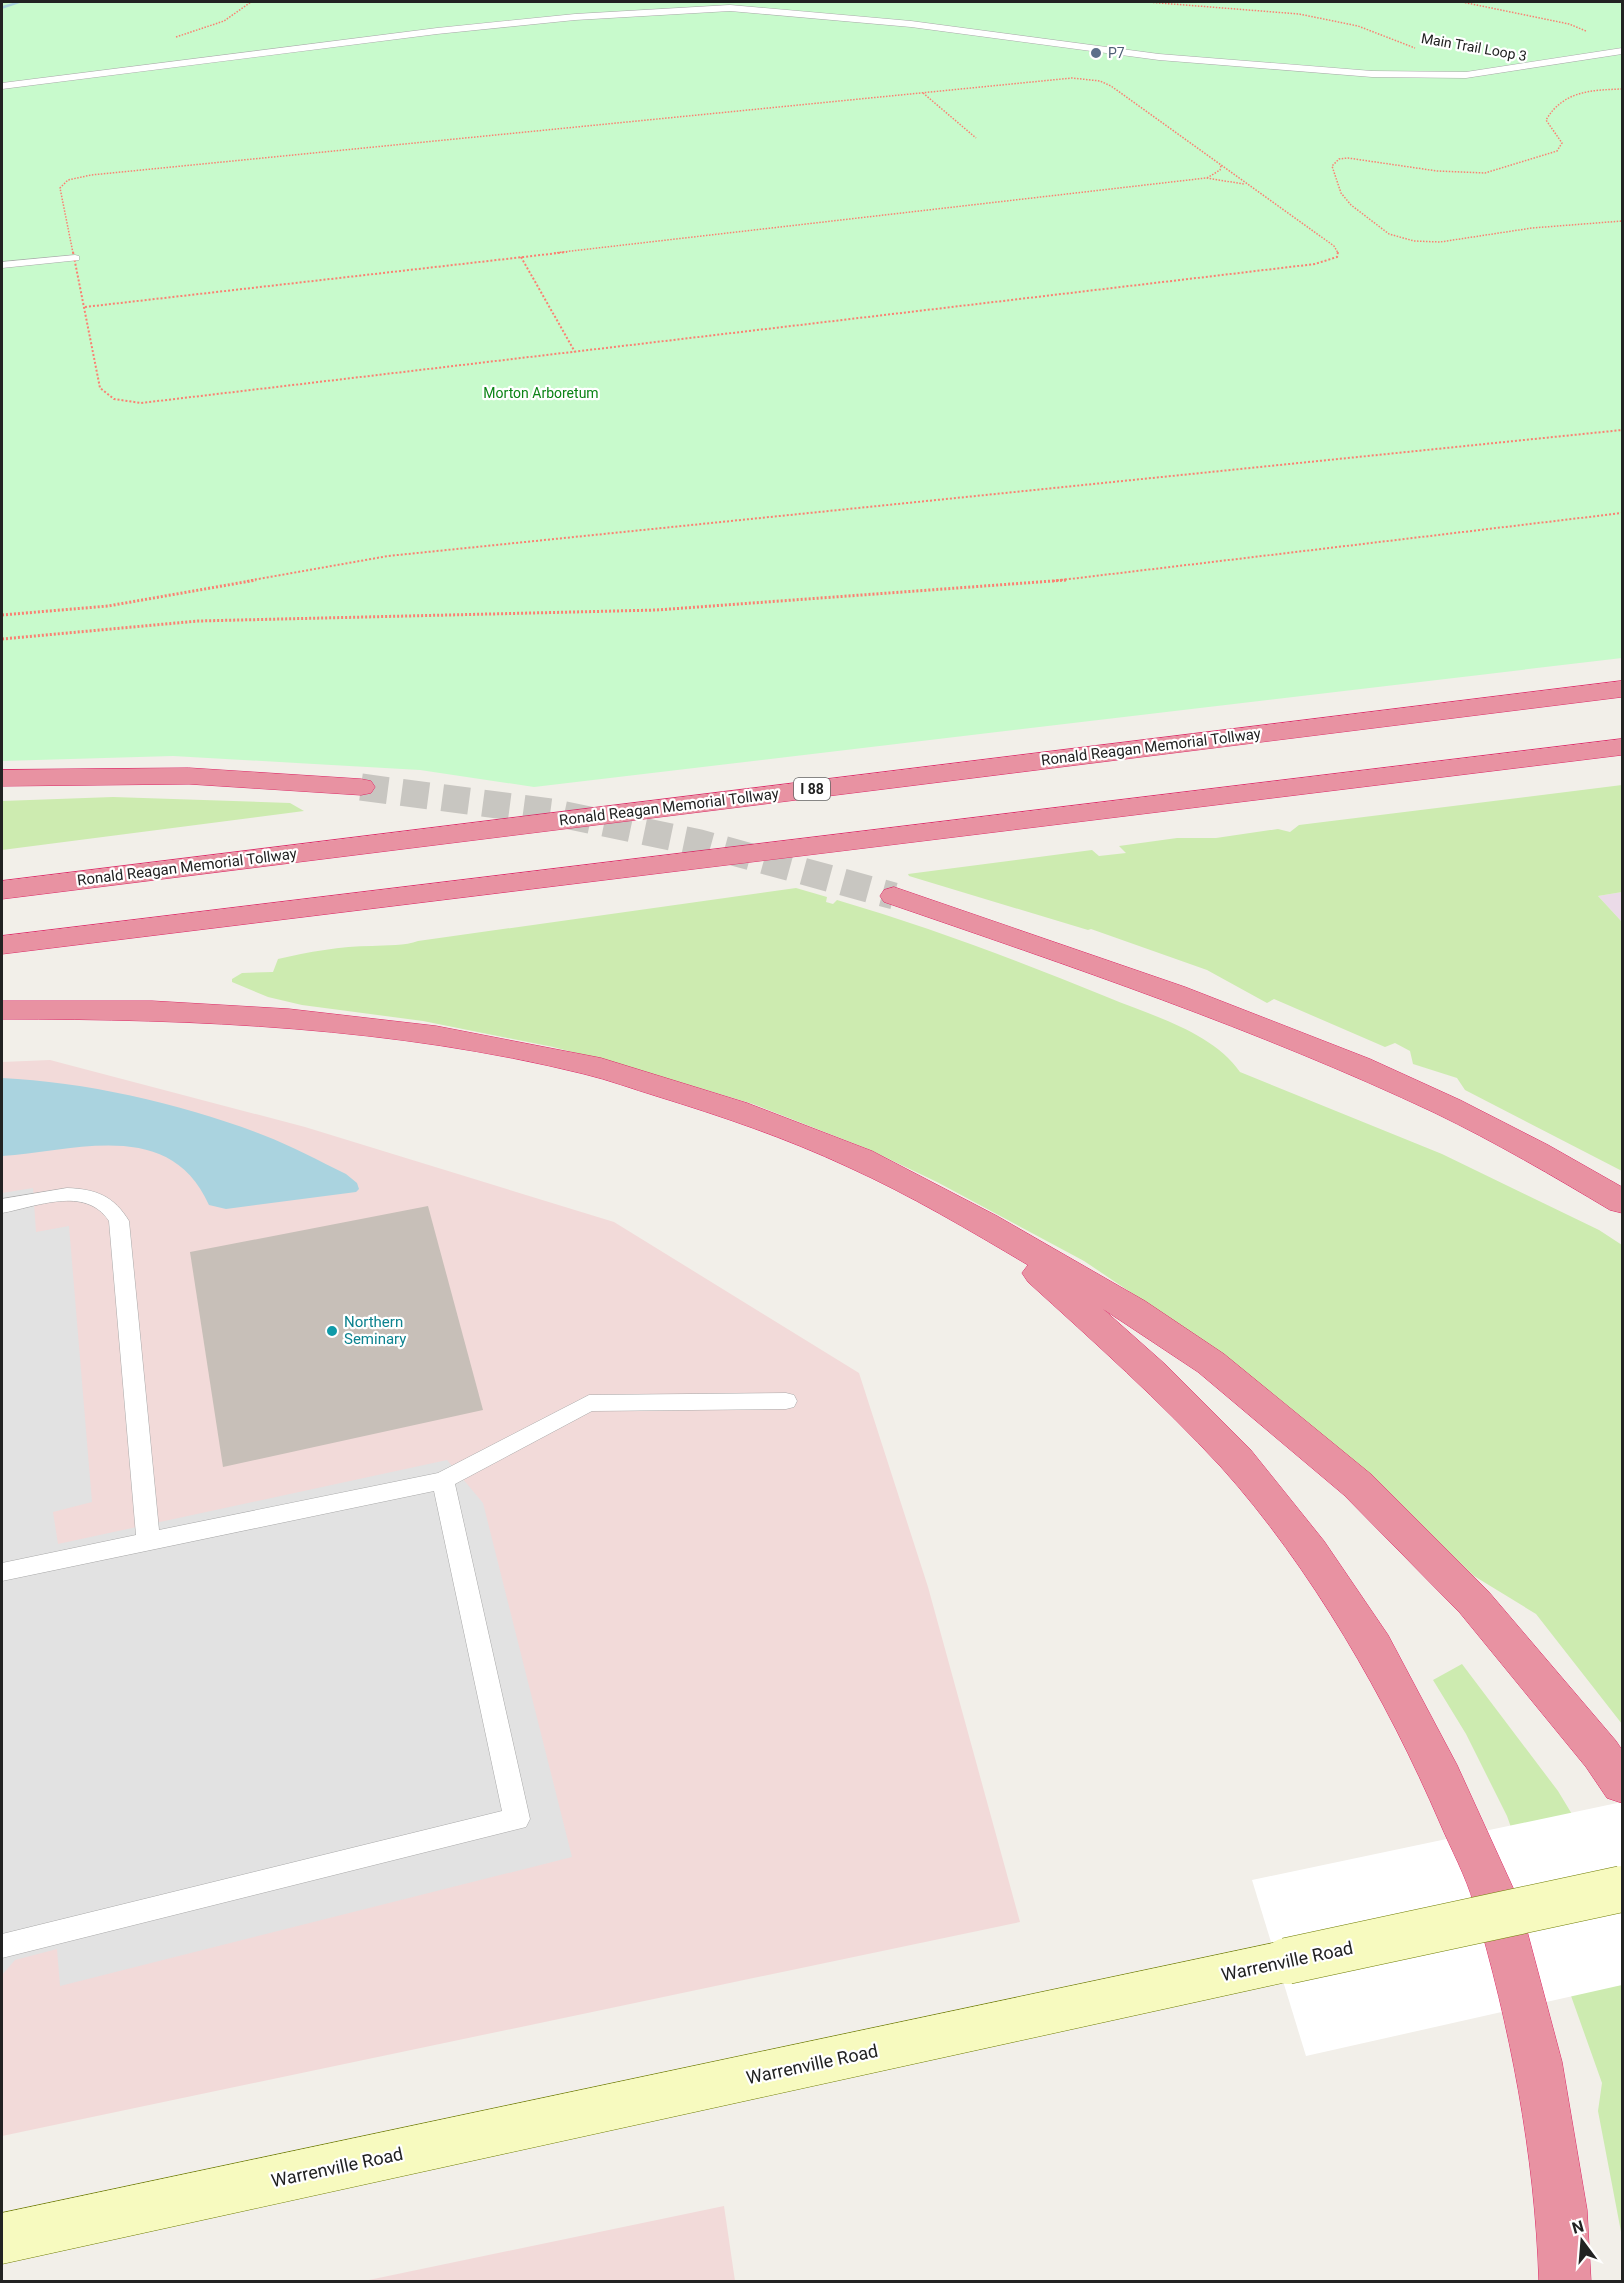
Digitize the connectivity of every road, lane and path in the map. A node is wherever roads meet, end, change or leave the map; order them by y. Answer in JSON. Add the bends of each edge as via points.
{"nodes":[{"id":1,"x":251,"y":2,"type":"edge"},
{"id":2,"x":1147,"y":2,"type":"edge"},
{"id":3,"x":1462,"y":2,"type":"edge"},
{"id":4,"x":1420,"y":49,"type":"dead end"},
{"id":5,"x":1622,"y":52,"type":"edge"},
{"id":6,"x":165,"y":64,"type":"junction"},
{"id":7,"x":2,"y":86,"type":"edge"},
{"id":8,"x":1623,"y":89,"type":"edge"},
{"id":9,"x":922,"y":92,"type":"junction"},
{"id":10,"x":976,"y":138,"type":"dead end"},
{"id":11,"x":1221,"y":165,"type":"junction"},
{"id":12,"x":1206,"y":178,"type":"junction"},
{"id":13,"x":1250,"y":185,"type":"junction"},
{"id":14,"x":1623,"y":221,"type":"edge"},
{"id":15,"x":521,"y":257,"type":"junction"},
{"id":16,"x":75,"y":258,"type":"junction"},
{"id":17,"x":2,"y":265,"type":"edge"},
{"id":18,"x":85,"y":307,"type":"junction"},
{"id":19,"x":575,"y":352,"type":"junction"},
{"id":20,"x":1623,"y":430,"type":"edge"},
{"id":21,"x":1623,"y":513,"type":"edge"},
{"id":22,"x":2,"y":615,"type":"edge"},
{"id":23,"x":2,"y":639,"type":"edge"},
{"id":24,"x":1623,"y":689,"type":"edge"},
{"id":25,"x":1623,"y":747,"type":"edge"},
{"id":26,"x":2,"y":778,"type":"edge"},
{"id":27,"x":361,"y":787,"type":"tunnel mouth"},
{"id":28,"x":2,"y":890,"type":"edge"},
{"id":29,"x":894,"y":896,"type":"tunnel mouth"},
{"id":30,"x":2,"y":945,"type":"edge"},
{"id":31,"x":2,"y":1010,"type":"edge"},
{"id":32,"x":1623,"y":1202,"type":"edge"},
{"id":33,"x":2,"y":1206,"type":"edge"},
{"id":34,"x":985,"y":1224,"type":"junction"},
{"id":35,"x":786,"y":1401,"type":"dead end"},
{"id":36,"x":443,"y":1480,"type":"junction"},
{"id":37,"x":148,"y":1542,"type":"junction"},
{"id":38,"x":2,"y":1572,"type":"edge"},
{"id":39,"x":1623,"y":1785,"type":"edge"},
{"id":40,"x":1623,"y":1889,"type":"edge"},
{"id":41,"x":2,"y":1946,"type":"edge"},
{"id":42,"x":2,"y":2239,"type":"edge"},
{"id":43,"x":1565,"y":2282,"type":"edge"}],
"edges":[{"from":1,"to":6,"type":"path","via":[[224,21],[176,37]]},
{"from":2,"to":4,"type":"path","name":"Main Trail Loop 3","via":[[1293,13],[1374,30]]},
{"from":3,"to":5,"type":"path","via":[[1569,24]]},
{"from":5,"to":6,"type":"lane","via":[[1466,75],[1372,74],[1159,57],[910,24],[730,8],[514,22]]},
{"from":6,"to":7,"type":"lane"},
{"from":8,"to":14,"type":"path","via":[[1581,92],[1563,99],[1546,120],[1562,143],[1560,148],[1497,171],[1454,172],[1348,158],[1339,159],[1332,166],[1341,193],[1351,205],[1389,234],[1414,241],[1440,242],[1532,228]]},
{"from":9,"to":10,"type":"path"},
{"from":9,"to":11,"type":"path","via":[[1056,79],[1100,81]]},
{"from":9,"to":16,"type":"path","via":[[77,177],[62,183],[60,188]]},
{"from":11,"to":12,"type":"path","via":[[1220,170]]},
{"from":11,"to":13,"type":"path"},
{"from":12,"to":13,"type":"path"},
{"from":12,"to":15,"type":"path"},
{"from":13,"to":19,"type":"path","via":[[1334,246],[1337,256],[1315,264]]},
{"from":15,"to":18,"type":"path"},
{"from":15,"to":19,"type":"path"},
{"from":16,"to":17,"type":"lane"},
{"from":16,"to":18,"type":"path"},
{"from":18,"to":19,"type":"path","via":[[100,388],[107,397],[121,402],[168,402]]},
{"from":20,"to":22,"type":"path","via":[[388,555],[108,606]]},
{"from":21,"to":23,"type":"path","via":[[1021,585],[657,610],[198,621]]},
{"from":24,"to":28,"type":"highway","name":"Ronald Reagan Memorial Tollway","number":"I 88"},
{"from":25,"to":30,"type":"highway"},
{"from":26,"to":27,"type":"highway","via":[[189,777]]},
{"from":29,"to":32,"type":"highway","via":[[1185,996],[1348,1061],[1513,1140]]},
{"from":31,"to":34,"type":"highway","via":[[152,1010],[289,1018],[436,1036],[590,1065],[736,1110],[860,1159]]},
{"from":33,"to":37,"type":"lane","via":[[84,1194],[103,1200],[113,1208],[119,1221]]},
{"from":34,"to":39,"type":"highway","via":[[1132,1310],[1211,1363],[1358,1485],[1474,1602]]},
{"from":34,"to":43,"type":"highway","via":[[1153,1374],[1236,1460],[1310,1552],[1373,1647],[1442,1778],[1496,1901],[1538,2062],[1562,2210]]},
{"from":35,"to":36,"type":"lane","via":[[589,1402]]},
{"from":36,"to":37,"type":"lane"},
{"from":36,"to":41,"type":"lane","via":[[517,1819]]},
{"from":37,"to":38,"type":"lane"},
{"from":40,"to":42,"type":"main road","name":"Warrenville Road","bridge":true}]}
